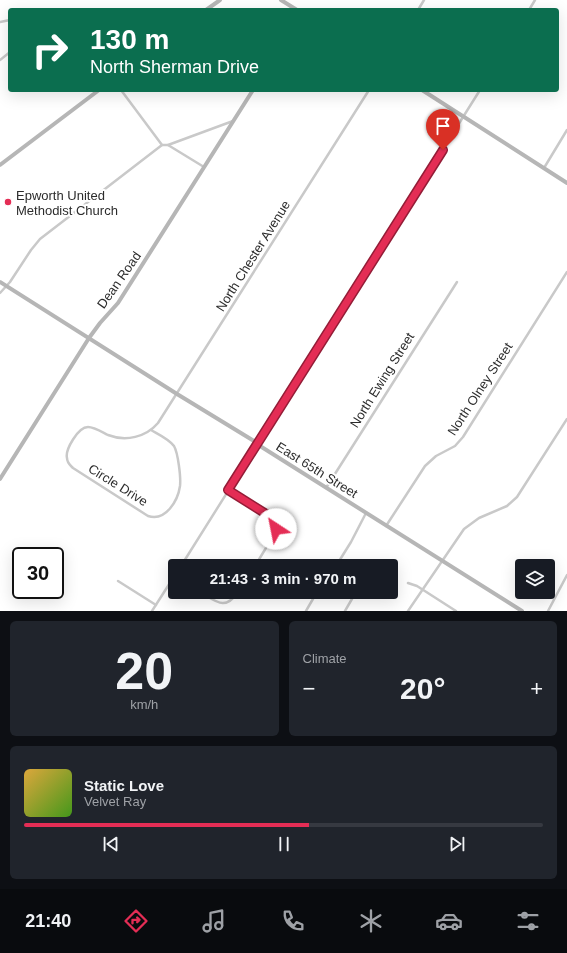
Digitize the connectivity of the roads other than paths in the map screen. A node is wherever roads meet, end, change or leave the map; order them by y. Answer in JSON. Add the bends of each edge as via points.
{"nodes":[{"id":1,"x":220,"y":0,"type":"edge"},
{"id":2,"x":281,"y":0,"type":"edge"},
{"id":3,"x":209,"y":8,"type":"edge"},
{"id":4,"x":294,"y":8,"type":"edge"},
{"id":5,"x":8,"y":54,"type":"edge"},
{"id":6,"x":0,"y":60,"type":"edge"},
{"id":7,"x":96,"y":92,"type":"edge"},
{"id":8,"x":122,"y":92,"type":"edge"},
{"id":9,"x":252,"y":92,"type":"edge"},
{"id":10,"x":368,"y":92,"type":"edge"},
{"id":11,"x":425,"y":92,"type":"edge"},
{"id":12,"x":479,"y":92,"type":"edge"},
{"id":13,"x":464,"y":117,"type":"junction"},
{"id":14,"x":233,"y":121,"type":"junction"},
{"id":15,"x":567,"y":130,"type":"edge"},
{"id":16,"x":162,"y":145,"type":"junction"},
{"id":17,"x":168,"y":145,"type":"junction"},
{"id":18,"x":0,"y":165,"type":"edge"},
{"id":19,"x":204,"y":167,"type":"junction"},
{"id":20,"x":544,"y":168,"type":"junction"},
{"id":21,"x":567,"y":183,"type":"edge"},
{"id":22,"x":567,"y":272,"type":"edge"},
{"id":23,"x":0,"y":282,"type":"edge"},
{"id":24,"x":456,"y":282,"type":"dead end"},
{"id":25,"x":6,"y":286,"type":"junction"},
{"id":26,"x":0,"y":293,"type":"edge"},
{"id":27,"x":89,"y":338,"type":"junction"},
{"id":28,"x":177,"y":394,"type":"junction"},
{"id":29,"x":567,"y":419,"type":"edge"},
{"id":30,"x":151,"y":430,"type":"junction"},
{"id":31,"x":258,"y":444,"type":"junction"},
{"id":32,"x":0,"y":479,"type":"edge"},
{"id":33,"x":326,"y":488,"type":"junction"},
{"id":34,"x":228,"y":490,"type":"junction"},
{"id":35,"x":366,"y":513,"type":"junction"},
{"id":36,"x":386,"y":526,"type":"junction"},
{"id":37,"x":185,"y":559,"type":"edge"},
{"id":38,"x":259,"y":559,"type":"edge"},
{"id":39,"x":340,"y":559,"type":"edge"},
{"id":40,"x":442,"y":561,"type":"junction"},
{"id":41,"x":567,"y":576,"type":"edge"},
{"id":42,"x":118,"y":581,"type":"dead end"},
{"id":43,"x":408,"y":583,"type":"dead end"},
{"id":44,"x":168,"y":587,"type":"edge"},
{"id":45,"x":423,"y":589,"type":"junction"},
{"id":46,"x":211,"y":599,"type":"edge"},
{"id":47,"x":233,"y":599,"type":"edge"},
{"id":48,"x":313,"y":599,"type":"edge"},
{"id":49,"x":352,"y":599,"type":"edge"},
{"id":50,"x":156,"y":605,"type":"junction"},
{"id":51,"x":152,"y":611,"type":"edge"},
{"id":52,"x":306,"y":611,"type":"edge"},
{"id":53,"x":344,"y":611,"type":"edge"},
{"id":54,"x":408,"y":611,"type":"edge"},
{"id":55,"x":456,"y":611,"type":"edge"},
{"id":56,"x":522,"y":611,"type":"edge"},
{"id":57,"x":548,"y":611,"type":"edge"}],
"edges":[{"from":1,"to":3,"type":"street"},
{"from":2,"to":4,"type":"street"},
{"from":5,"to":6,"type":"street"},
{"from":7,"to":18,"type":"street"},
{"from":8,"to":16,"type":"street"},
{"from":9,"to":14,"type":"street","name":"Dean Road"},
{"from":10,"to":28,"type":"street","name":"North Chester Avenue"},
{"from":11,"to":13,"type":"street"},
{"from":12,"to":13,"type":"street"},
{"from":13,"to":20,"type":"street"},
{"from":13,"to":31,"type":"street"},
{"from":14,"to":17,"type":"street"},
{"from":14,"to":19,"type":"street","name":"Dean Road"},
{"from":15,"to":20,"type":"street"},
{"from":16,"to":17,"type":"street"},
{"from":16,"to":25,"type":"street","via":[[40,239]]},
{"from":17,"to":19,"type":"street"},
{"from":19,"to":27,"type":"street","name":"Dean Road","via":[[118,303]]},
{"from":20,"to":21,"type":"street"},
{"from":22,"to":36,"type":"street","name":"North Olney Street","via":[[463,437],[455,446],[436,456],[425,466]]},
{"from":23,"to":25,"type":"street","name":"East 65th Street"},
{"from":24,"to":33,"type":"street","name":"North Ewing Street"},
{"from":25,"to":26,"type":"street"},
{"from":25,"to":27,"type":"street","name":"East 65th Street"},
{"from":27,"to":28,"type":"street","name":"East 65th Street"},
{"from":27,"to":32,"type":"street","name":"Dean Road"},
{"from":28,"to":30,"type":"street","name":"North Chester Avenue"},
{"from":28,"to":31,"type":"street","name":"East 65th Street"},
{"from":29,"to":40,"type":"street","via":[[517,497],[504,507],[470,524]]},
{"from":30,"to":30,"type":"street","name":"Circle Drive","via":[[174,447],[180,477],[175,499],[165,514],[158,517],[148,516],[73,468],[66,457],[79,431],[84,428],[91,427],[125,439]]},
{"from":31,"to":33,"type":"street","name":"East 65th Street"},
{"from":31,"to":34,"type":"street"},
{"from":33,"to":35,"type":"street","name":"East 65th Street"},
{"from":34,"to":37,"type":"street"},
{"from":34,"to":38,"type":"street","via":[[271,517],[276,524],[275,533]]},
{"from":35,"to":36,"type":"street","name":"East 65th Street"},
{"from":35,"to":39,"type":"street"},
{"from":36,"to":40,"type":"street","name":"East 65th Street"},
{"from":40,"to":45,"type":"street"},
{"from":40,"to":56,"type":"street","name":"East 65th Street"},
{"from":41,"to":57,"type":"street"},
{"from":42,"to":50,"type":"street"},
{"from":43,"to":45,"type":"street"},
{"from":44,"to":50,"type":"street"},
{"from":45,"to":54,"type":"street"},
{"from":45,"to":55,"type":"street"},
{"from":46,"to":47,"type":"street","via":[[224,605]]},
{"from":48,"to":52,"type":"street"},
{"from":49,"to":53,"type":"street"},
{"from":50,"to":51,"type":"street"}]}
